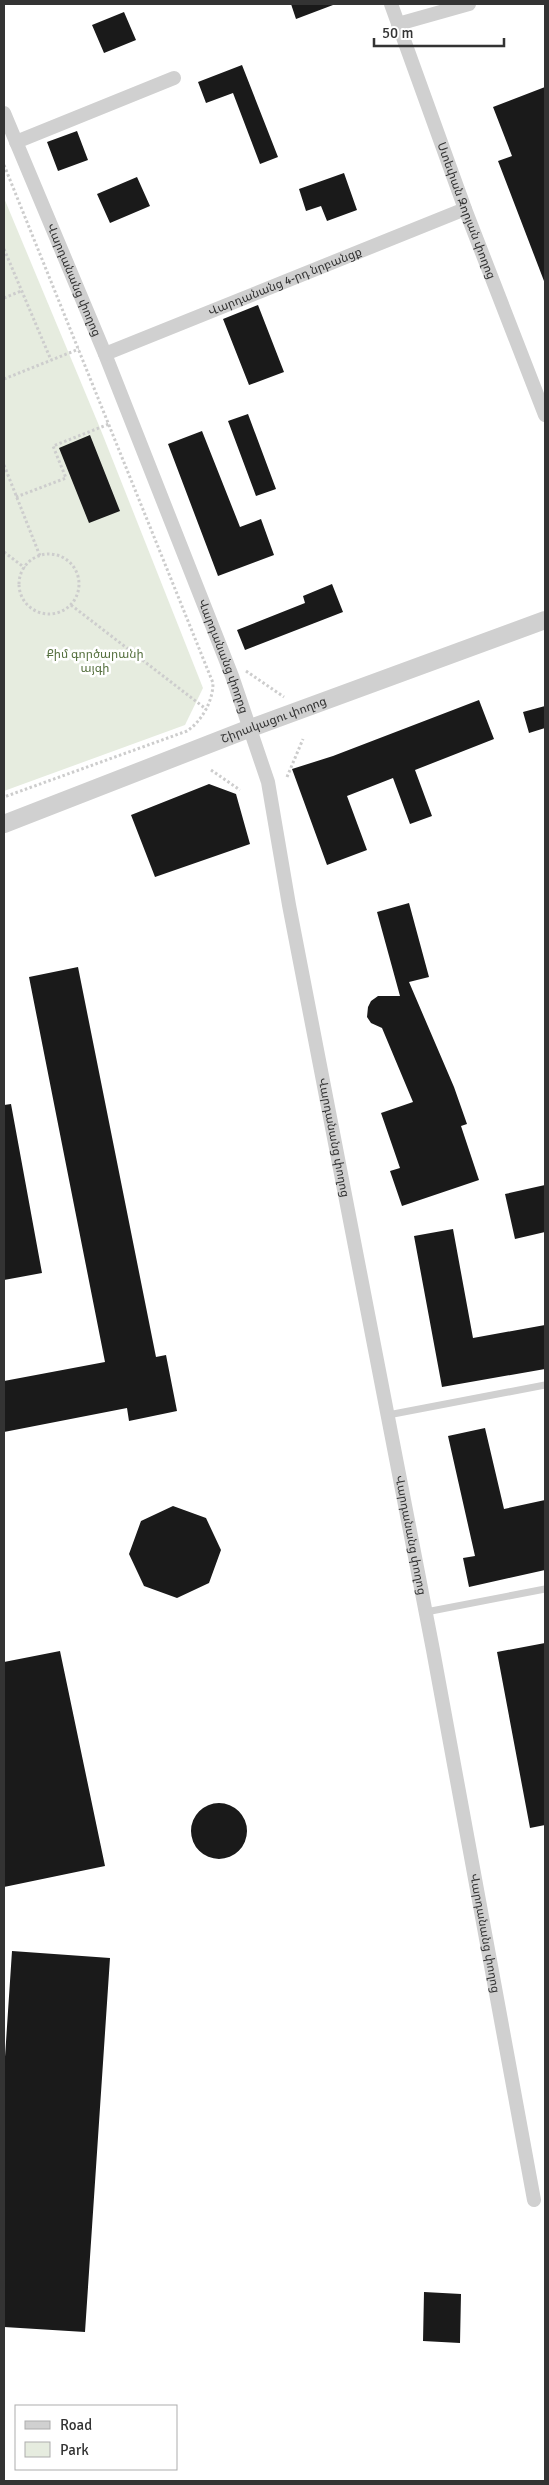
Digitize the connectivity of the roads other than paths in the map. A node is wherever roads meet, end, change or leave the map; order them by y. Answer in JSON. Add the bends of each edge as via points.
{"nodes":[{"id":1,"x":391,"y":4,"type":"edge"},
{"id":2,"x":470,"y":4,"type":"edge"},
{"id":3,"x":398,"y":24,"type":"junction"},
{"id":4,"x":174,"y":78,"type":"dead end"},
{"id":5,"x":4,"y":113,"type":"edge"},
{"id":6,"x":16,"y":142,"type":"junction"},
{"id":7,"x":465,"y":210,"type":"junction"},
{"id":8,"x":105,"y":354,"type":"junction"},
{"id":9,"x":545,"y":415,"type":"edge"},
{"id":10,"x":545,"y":620,"type":"edge"},
{"id":11,"x":248,"y":728,"type":"junction"},
{"id":12,"x":4,"y":824,"type":"edge"},
{"id":13,"x":545,"y":1385,"type":"edge"},
{"id":14,"x":388,"y":1415,"type":"junction"},
{"id":15,"x":545,"y":1589,"type":"edge"},
{"id":16,"x":426,"y":1612,"type":"junction"},
{"id":17,"x":534,"y":2200,"type":"dead end"}],
"edges":[{"from":1,"to":3,"type":"street","name":"Ստեփան Զորյան փողոց"},
{"from":2,"to":3,"type":"street"},
{"from":3,"to":7,"type":"street","name":"Ստեփան Զորյան փողոց"},
{"from":4,"to":6,"type":"street"},
{"from":5,"to":6,"type":"street","name":"Վարդանանց փողոց"},
{"from":6,"to":8,"type":"street","name":"Վարդանանց փողոց"},
{"from":7,"to":8,"type":"street","name":"Վարդանանց 4-րդ նրբանցք"},
{"from":7,"to":9,"type":"street","name":"Ստեփան Զորյան փողոց"},
{"from":8,"to":11,"type":"street","name":"Վարդանանց փողոց","via":[[232,676]]},
{"from":10,"to":11,"type":"street","name":"Շիրակացու փողոց"},
{"from":11,"to":12,"type":"street","name":"Շիրակացու փողոց"},
{"from":11,"to":14,"type":"street","name":"Վարդանանց փողոց","via":[[268,782]]},
{"from":13,"to":14,"type":"lane"},
{"from":14,"to":16,"type":"street","name":"Վարդանանց փողոց"},
{"from":15,"to":16,"type":"lane"},
{"from":16,"to":17,"type":"street","name":"Վարդանանց փողոց"}]}
